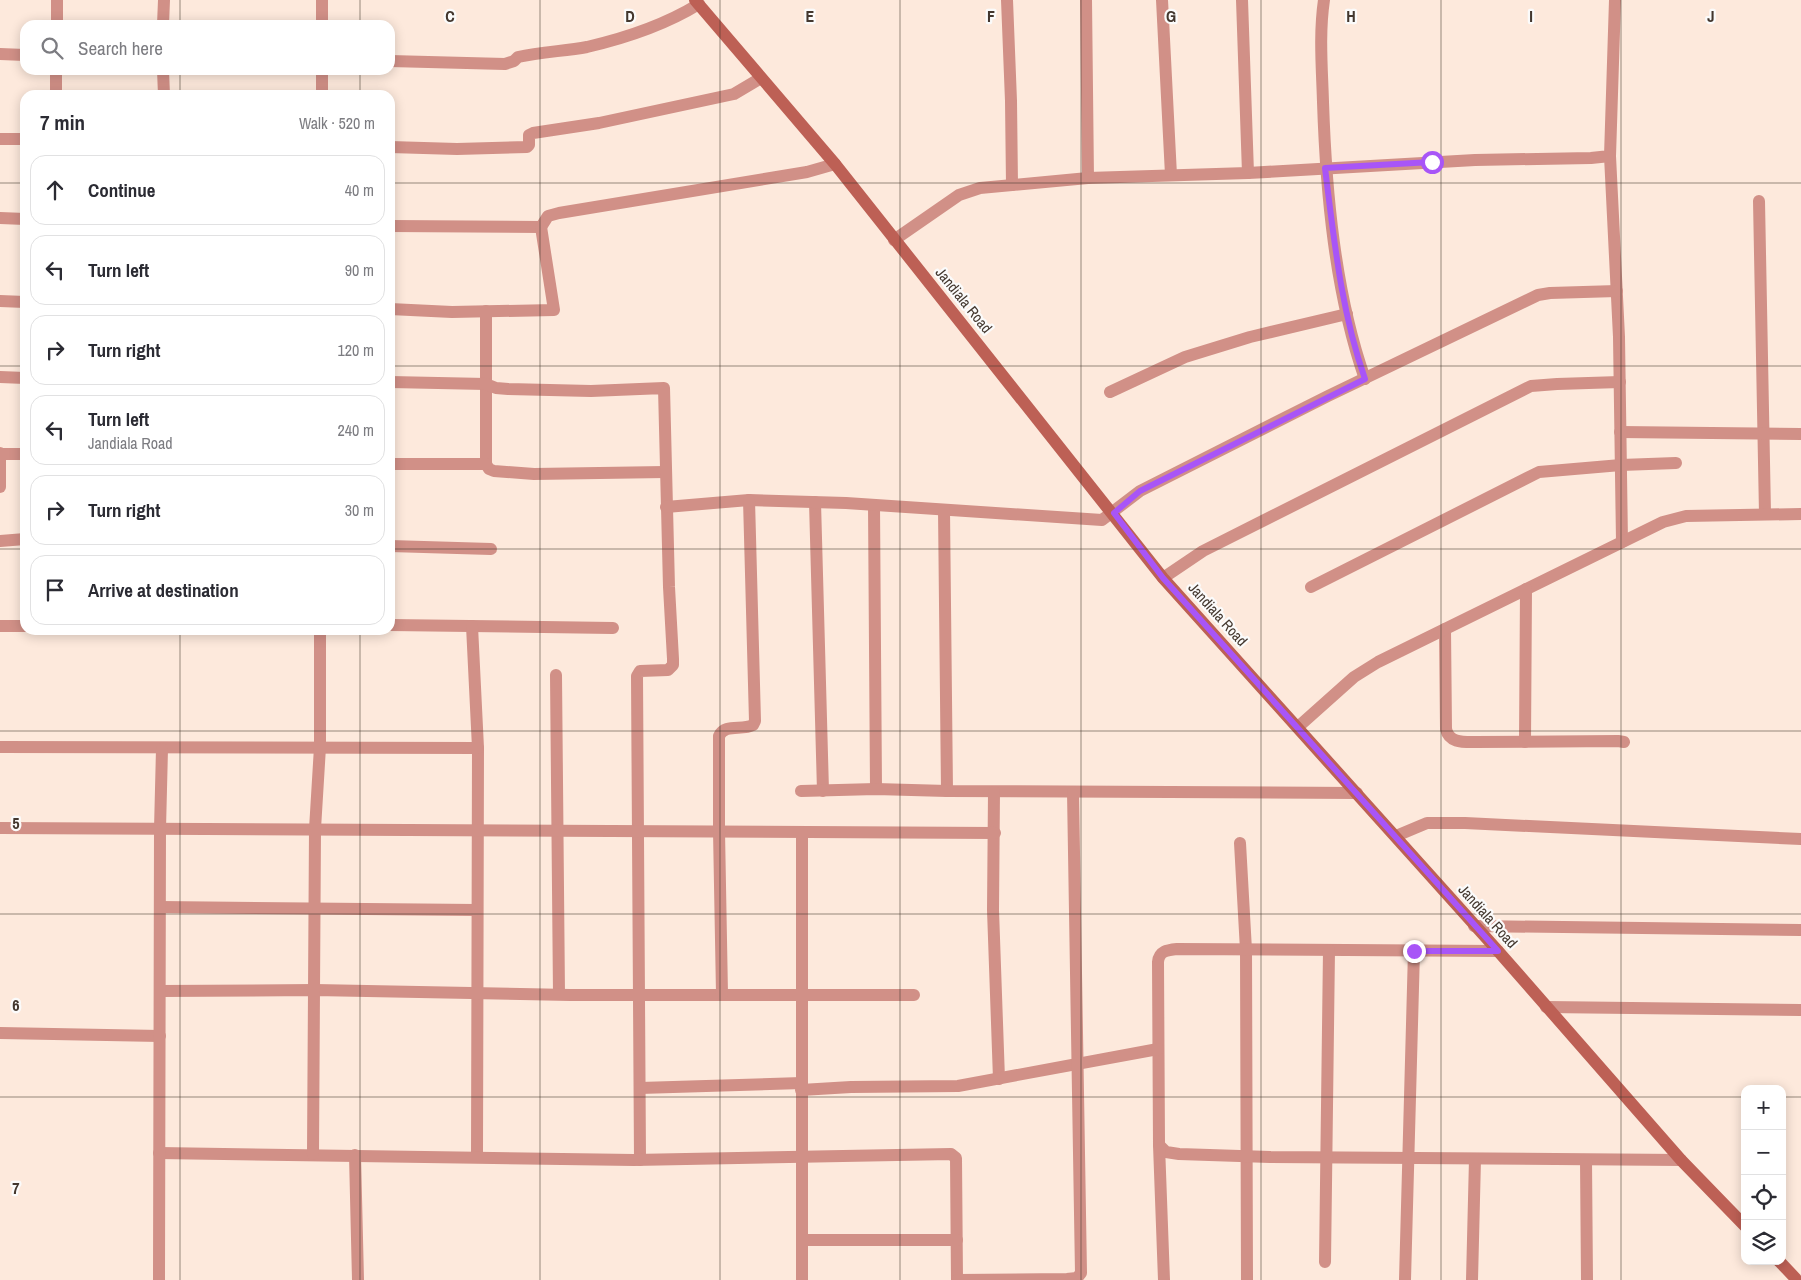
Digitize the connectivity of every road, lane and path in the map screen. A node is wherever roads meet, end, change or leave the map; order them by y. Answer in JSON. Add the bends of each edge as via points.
{"nodes":[{"id":1,"x":57,"y":0,"type":"edge"},
{"id":2,"x":164,"y":0,"type":"edge"},
{"id":3,"x":322,"y":0,"type":"edge"},
{"id":4,"x":1007,"y":0,"type":"edge"},
{"id":5,"x":1086,"y":0,"type":"edge"},
{"id":6,"x":1162,"y":0,"type":"edge"},
{"id":7,"x":1242,"y":0,"type":"edge"},
{"id":8,"x":1324,"y":0,"type":"edge"},
{"id":9,"x":1615,"y":0,"type":"edge"},
{"id":10,"x":697,"y":2,"type":"edge"},
{"id":11,"x":57,"y":20,"type":"edge"},
{"id":12,"x":163,"y":20,"type":"edge"},
{"id":13,"x":322,"y":20,"type":"edge"},
{"id":14,"x":0,"y":54,"type":"edge"},
{"id":15,"x":20,"y":54,"type":"edge"},
{"id":16,"x":395,"y":61,"type":"edge"},
{"id":17,"x":56,"y":75,"type":"edge"},
{"id":18,"x":163,"y":75,"type":"edge"},
{"id":19,"x":322,"y":75,"type":"edge"},
{"id":20,"x":761,"y":78,"type":"junction"},
{"id":21,"x":56,"y":90,"type":"edge"},
{"id":22,"x":164,"y":90,"type":"edge"},
{"id":23,"x":322,"y":90,"type":"edge"},
{"id":24,"x":0,"y":139,"type":"edge"},
{"id":25,"x":20,"y":139,"type":"edge"},
{"id":26,"x":395,"y":147,"type":"edge"},
{"id":27,"x":1610,"y":156,"type":"junction"},
{"id":28,"x":835,"y":164,"type":"junction"},
{"id":29,"x":1325,"y":168,"type":"junction"},
{"id":30,"x":1248,"y":173,"type":"junction"},
{"id":31,"x":1171,"y":175,"type":"junction"},
{"id":32,"x":1088,"y":178,"type":"junction"},
{"id":33,"x":1012,"y":185,"type":"junction"},
{"id":34,"x":1759,"y":201,"type":"dead end"},
{"id":35,"x":0,"y":218,"type":"edge"},
{"id":36,"x":20,"y":219,"type":"edge"},
{"id":37,"x":395,"y":226,"type":"edge"},
{"id":38,"x":541,"y":227,"type":"junction"},
{"id":39,"x":894,"y":240,"type":"junction"},
{"id":40,"x":1617,"y":291,"type":"junction"},
{"id":41,"x":0,"y":301,"type":"edge"},
{"id":42,"x":20,"y":302,"type":"edge"},
{"id":43,"x":395,"y":309,"type":"edge"},
{"id":44,"x":486,"y":311,"type":"junction"},
{"id":45,"x":1347,"y":314,"type":"junction"},
{"id":46,"x":0,"y":377,"type":"edge"},
{"id":47,"x":20,"y":378,"type":"edge"},
{"id":48,"x":1365,"y":379,"type":"junction"},
{"id":49,"x":395,"y":382,"type":"edge"},
{"id":50,"x":1620,"y":382,"type":"junction"},
{"id":51,"x":486,"y":384,"type":"junction"},
{"id":52,"x":1110,"y":392,"type":"dead end"},
{"id":53,"x":1620,"y":432,"type":"junction"},
{"id":54,"x":1763,"y":434,"type":"junction"},
{"id":55,"x":1801,"y":434,"type":"edge"},
{"id":56,"x":0,"y":454,"type":"edge"},
{"id":57,"x":20,"y":454,"type":"edge"},
{"id":58,"x":1676,"y":463,"type":"dead end"},
{"id":59,"x":395,"y":464,"type":"edge"},
{"id":60,"x":486,"y":464,"type":"junction"},
{"id":61,"x":1621,"y":465,"type":"junction"},
{"id":62,"x":665,"y":472,"type":"junction"},
{"id":63,"x":0,"y":487,"type":"edge"},
{"id":64,"x":749,"y":500,"type":"junction"},
{"id":65,"x":815,"y":502,"type":"junction"},
{"id":66,"x":874,"y":505,"type":"junction"},
{"id":67,"x":666,"y":507,"type":"junction"},
{"id":68,"x":944,"y":510,"type":"junction"},
{"id":69,"x":1114,"y":513,"type":"junction"},
{"id":70,"x":1765,"y":514,"type":"junction"},
{"id":71,"x":1801,"y":514,"type":"edge"},
{"id":72,"x":20,"y":539,"type":"edge"},
{"id":73,"x":0,"y":541,"type":"edge"},
{"id":74,"x":1622,"y":542,"type":"junction"},
{"id":75,"x":395,"y":546,"type":"edge"},
{"id":76,"x":491,"y":549,"type":"dead end"},
{"id":77,"x":1163,"y":578,"type":"junction"},
{"id":78,"x":1311,"y":587,"type":"dead end"},
{"id":79,"x":1526,"y":589,"type":"junction"},
{"id":80,"x":395,"y":625,"type":"edge"},
{"id":81,"x":0,"y":626,"type":"edge"},
{"id":82,"x":20,"y":626,"type":"edge"},
{"id":83,"x":472,"y":626,"type":"junction"},
{"id":84,"x":613,"y":628,"type":"dead end"},
{"id":85,"x":1445,"y":629,"type":"junction"},
{"id":86,"x":320,"y":635,"type":"edge"},
{"id":87,"x":556,"y":675,"type":"dead end"},
{"id":88,"x":1298,"y":727,"type":"junction"},
{"id":89,"x":1525,"y":742,"type":"junction"},
{"id":90,"x":1624,"y":742,"type":"dead end"},
{"id":91,"x":0,"y":747,"type":"edge"},
{"id":92,"x":320,"y":747,"type":"junction"},
{"id":93,"x":478,"y":748,"type":"junction"},
{"id":94,"x":162,"y":749,"type":"junction"},
{"id":95,"x":876,"y":789,"type":"junction"},
{"id":96,"x":801,"y":791,"type":"dead end"},
{"id":97,"x":823,"y":791,"type":"junction"},
{"id":98,"x":947,"y":792,"type":"junction"},
{"id":99,"x":994,"y":792,"type":"junction"},
{"id":100,"x":1073,"y":792,"type":"junction"},
{"id":101,"x":1357,"y":793,"type":"junction"},
{"id":102,"x":0,"y":828,"type":"edge"},
{"id":103,"x":160,"y":829,"type":"junction"},
{"id":104,"x":315,"y":829,"type":"junction"},
{"id":105,"x":478,"y":830,"type":"junction"},
{"id":106,"x":557,"y":830,"type":"junction"},
{"id":107,"x":639,"y":830,"type":"junction"},
{"id":108,"x":719,"y":831,"type":"junction"},
{"id":109,"x":802,"y":832,"type":"junction"},
{"id":110,"x":994,"y":833,"type":"junction"},
{"id":111,"x":1396,"y":836,"type":"junction"},
{"id":112,"x":1801,"y":840,"type":"edge"},
{"id":113,"x":1240,"y":842,"type":"dead end"},
{"id":114,"x":160,"y":908,"type":"junction"},
{"id":115,"x":315,"y":910,"type":"junction"},
{"id":116,"x":478,"y":910,"type":"junction"},
{"id":117,"x":1474,"y":926,"type":"junction"},
{"id":118,"x":1801,"y":930,"type":"edge"},
{"id":119,"x":1246,"y":950,"type":"junction"},
{"id":120,"x":1329,"y":950,"type":"junction"},
{"id":121,"x":1414,"y":951,"type":"junction"},
{"id":122,"x":1498,"y":951,"type":"junction"},
{"id":123,"x":315,"y":990,"type":"junction"},
{"id":124,"x":160,"y":991,"type":"junction"},
{"id":125,"x":478,"y":992,"type":"junction"},
{"id":126,"x":640,"y":993,"type":"junction"},
{"id":127,"x":559,"y":994,"type":"junction"},
{"id":128,"x":722,"y":994,"type":"junction"},
{"id":129,"x":802,"y":994,"type":"junction"},
{"id":130,"x":914,"y":995,"type":"dead end"},
{"id":131,"x":1546,"y":1007,"type":"junction"},
{"id":132,"x":1801,"y":1010,"type":"edge"},
{"id":133,"x":0,"y":1033,"type":"edge"},
{"id":134,"x":160,"y":1036,"type":"junction"},
{"id":135,"x":1158,"y":1049,"type":"junction"},
{"id":136,"x":1078,"y":1064,"type":"junction"},
{"id":137,"x":999,"y":1079,"type":"junction"},
{"id":138,"x":801,"y":1087,"type":"junction"},
{"id":139,"x":640,"y":1088,"type":"junction"},
{"id":140,"x":1159,"y":1145,"type":"junction"},
{"id":141,"x":159,"y":1153,"type":"junction"},
{"id":142,"x":313,"y":1154,"type":"junction"},
{"id":143,"x":355,"y":1155,"type":"junction"},
{"id":144,"x":801,"y":1156,"type":"junction"},
{"id":145,"x":1247,"y":1156,"type":"junction"},
{"id":146,"x":477,"y":1157,"type":"junction"},
{"id":147,"x":1326,"y":1158,"type":"junction"},
{"id":148,"x":1409,"y":1158,"type":"junction"},
{"id":149,"x":1475,"y":1159,"type":"junction"},
{"id":150,"x":640,"y":1160,"type":"junction"},
{"id":151,"x":1586,"y":1160,"type":"junction"},
{"id":152,"x":1681,"y":1160,"type":"junction"},
{"id":153,"x":1741,"y":1222,"type":"edge"},
{"id":154,"x":802,"y":1240,"type":"junction"},
{"id":155,"x":957,"y":1240,"type":"junction"},
{"id":156,"x":1325,"y":1262,"type":"dead end"},
{"id":157,"x":1783,"y":1265,"type":"edge"},
{"id":158,"x":159,"y":1280,"type":"edge"},
{"id":159,"x":358,"y":1280,"type":"edge"},
{"id":160,"x":802,"y":1280,"type":"edge"},
{"id":161,"x":957,"y":1280,"type":"edge"},
{"id":162,"x":1164,"y":1280,"type":"edge"},
{"id":163,"x":1248,"y":1280,"type":"edge"},
{"id":164,"x":1405,"y":1280,"type":"edge"},
{"id":165,"x":1472,"y":1280,"type":"edge"},
{"id":166,"x":1587,"y":1280,"type":"edge"},
{"id":167,"x":1797,"y":1280,"type":"edge"}],
"edges":[{"from":1,"to":11,"type":"street"},
{"from":2,"to":12,"type":"street"},
{"from":3,"to":13,"type":"street"},
{"from":4,"to":33,"type":"street"},
{"from":5,"to":32,"type":"street"},
{"from":6,"to":31,"type":"street"},
{"from":7,"to":30,"type":"street"},
{"from":8,"to":29,"type":"street","via":[[1320,24]]},
{"from":9,"to":27,"type":"street"},
{"from":10,"to":16,"type":"street","via":[[677,18],[636,33],[587,47],[518,57],[505,64]]},
{"from":10,"to":20,"type":"street","name":"Jandiala Road"},
{"from":14,"to":15,"type":"street"},
{"from":17,"to":21,"type":"street"},
{"from":18,"to":22,"type":"street"},
{"from":19,"to":23,"type":"street"},
{"from":20,"to":26,"type":"street","via":[[734,94],[599,123],[539,132],[530,135],[527,147]]},
{"from":20,"to":28,"type":"street","name":"Jandiala Road"},
{"from":24,"to":25,"type":"street"},
{"from":27,"to":29,"type":"street"},
{"from":27,"to":40,"type":"street"},
{"from":28,"to":38,"type":"street","via":[[807,172],[559,213],[548,216]]},
{"from":28,"to":39,"type":"street","name":"Jandiala Road"},
{"from":29,"to":30,"type":"street"},
{"from":29,"to":45,"type":"street"},
{"from":30,"to":31,"type":"street"},
{"from":31,"to":32,"type":"street"},
{"from":32,"to":33,"type":"street"},
{"from":33,"to":39,"type":"street","via":[[980,188],[959,195]]},
{"from":34,"to":54,"type":"street"},
{"from":35,"to":36,"type":"street"},
{"from":37,"to":38,"type":"street"},
{"from":38,"to":44,"type":"street","via":[[554,310]]},
{"from":39,"to":69,"type":"street","name":"Jandiala Road"},
{"from":40,"to":48,"type":"street","via":[[1538,296]]},
{"from":40,"to":50,"type":"street"},
{"from":41,"to":42,"type":"street"},
{"from":43,"to":44,"type":"street"},
{"from":44,"to":51,"type":"street"},
{"from":45,"to":48,"type":"street"},
{"from":45,"to":52,"type":"street","via":[[1185,356]]},
{"from":46,"to":47,"type":"street"},
{"from":48,"to":69,"type":"street","via":[[1140,491]]},
{"from":49,"to":51,"type":"street"},
{"from":50,"to":53,"type":"street"},
{"from":50,"to":77,"type":"street","via":[[1531,386],[1204,551]]},
{"from":51,"to":60,"type":"street"},
{"from":51,"to":62,"type":"street","via":[[518,390],[664,388]]},
{"from":53,"to":54,"type":"street"},
{"from":53,"to":61,"type":"street"},
{"from":54,"to":55,"type":"street"},
{"from":54,"to":70,"type":"street"},
{"from":56,"to":57,"type":"street"},
{"from":56,"to":63,"type":"street"},
{"from":58,"to":61,"type":"street"},
{"from":59,"to":60,"type":"street"},
{"from":60,"to":62,"type":"street","via":[[494,471],[534,474]]},
{"from":61,"to":74,"type":"street"},
{"from":61,"to":78,"type":"street","via":[[1539,472]]},
{"from":62,"to":67,"type":"street"},
{"from":64,"to":65,"type":"street"},
{"from":64,"to":67,"type":"street"},
{"from":64,"to":108,"type":"street","via":[[754,725],[723,730],[719,736]]},
{"from":65,"to":66,"type":"street"},
{"from":65,"to":97,"type":"street"},
{"from":66,"to":68,"type":"street"},
{"from":66,"to":95,"type":"street"},
{"from":67,"to":107,"type":"street","via":[[673,665],[668,670],[640,670],[637,676]]},
{"from":68,"to":69,"type":"street","via":[[1102,520]]},
{"from":68,"to":98,"type":"street"},
{"from":69,"to":77,"type":"street","name":"Jandiala Road"},
{"from":70,"to":71,"type":"street"},
{"from":70,"to":74,"type":"street","via":[[1686,516],[1663,522]]},
{"from":72,"to":73,"type":"street"},
{"from":74,"to":79,"type":"street"},
{"from":75,"to":76,"type":"street"},
{"from":77,"to":88,"type":"street","name":"Jandiala Road"},
{"from":79,"to":85,"type":"street"},
{"from":79,"to":89,"type":"street"},
{"from":80,"to":83,"type":"street"},
{"from":81,"to":82,"type":"street"},
{"from":83,"to":84,"type":"street"},
{"from":83,"to":93,"type":"street"},
{"from":85,"to":88,"type":"street","via":[[1354,677]]},
{"from":85,"to":89,"type":"street","via":[[1446,729],[1449,737],[1468,742]]},
{"from":86,"to":92,"type":"street"},
{"from":87,"to":106,"type":"street"},
{"from":88,"to":101,"type":"street","name":"Jandiala Road"},
{"from":89,"to":90,"type":"street"},
{"from":91,"to":94,"type":"street"},
{"from":92,"to":93,"type":"street"},
{"from":92,"to":94,"type":"street"},
{"from":92,"to":104,"type":"street"},
{"from":93,"to":105,"type":"street"},
{"from":94,"to":103,"type":"street"},
{"from":95,"to":97,"type":"street"},
{"from":95,"to":98,"type":"street"},
{"from":96,"to":97,"type":"street"},
{"from":98,"to":99,"type":"street"},
{"from":99,"to":100,"type":"street"},
{"from":99,"to":110,"type":"street"},
{"from":100,"to":101,"type":"street"},
{"from":100,"to":136,"type":"street"},
{"from":101,"to":111,"type":"street","name":"Jandiala Road"},
{"from":102,"to":103,"type":"street"},
{"from":103,"to":104,"type":"street"},
{"from":103,"to":114,"type":"street"},
{"from":104,"to":105,"type":"street"},
{"from":104,"to":115,"type":"street"},
{"from":105,"to":106,"type":"street"},
{"from":105,"to":116,"type":"street"},
{"from":106,"to":107,"type":"street"},
{"from":106,"to":127,"type":"street"},
{"from":107,"to":108,"type":"street"},
{"from":107,"to":126,"type":"street"},
{"from":108,"to":109,"type":"street"},
{"from":108,"to":128,"type":"street"},
{"from":109,"to":110,"type":"street"},
{"from":109,"to":129,"type":"street"},
{"from":110,"to":137,"type":"street","via":[[993,910]]},
{"from":111,"to":112,"type":"street","via":[[1427,823],[1465,823]]},
{"from":111,"to":117,"type":"street","name":"Jandiala Road"},
{"from":113,"to":119,"type":"street"},
{"from":114,"to":115,"type":"street"},
{"from":114,"to":124,"type":"street"},
{"from":115,"to":116,"type":"street"},
{"from":115,"to":123,"type":"street"},
{"from":116,"to":125,"type":"street"},
{"from":117,"to":118,"type":"street"},
{"from":117,"to":122,"type":"street","name":"Jandiala Road"},
{"from":119,"to":120,"type":"street"},
{"from":119,"to":135,"type":"street","via":[[1163,951],[1159,956]]},
{"from":119,"to":145,"type":"street"},
{"from":120,"to":121,"type":"street"},
{"from":120,"to":147,"type":"street"},
{"from":121,"to":122,"type":"street"},
{"from":121,"to":148,"type":"street"},
{"from":122,"to":131,"type":"street","name":"Jandiala Road"},
{"from":123,"to":124,"type":"street"},
{"from":123,"to":125,"type":"street"},
{"from":123,"to":142,"type":"street"},
{"from":124,"to":134,"type":"street"},
{"from":125,"to":127,"type":"street"},
{"from":125,"to":146,"type":"street"},
{"from":126,"to":127,"type":"street"},
{"from":126,"to":128,"type":"street"},
{"from":126,"to":139,"type":"street"},
{"from":128,"to":129,"type":"street"},
{"from":129,"to":130,"type":"street"},
{"from":129,"to":138,"type":"street"},
{"from":131,"to":132,"type":"street"},
{"from":131,"to":152,"type":"street","name":"Jandiala Road"},
{"from":133,"to":134,"type":"street"},
{"from":134,"to":141,"type":"street"},
{"from":135,"to":136,"type":"street"},
{"from":135,"to":140,"type":"street"},
{"from":136,"to":137,"type":"street"},
{"from":136,"to":161,"type":"street","via":[[1082,1273],[1067,1279]]},
{"from":137,"to":138,"type":"street","via":[[958,1086]]},
{"from":138,"to":139,"type":"street"},
{"from":138,"to":144,"type":"street"},
{"from":139,"to":150,"type":"street"},
{"from":140,"to":145,"type":"street","via":[[1166,1152],[1180,1154]]},
{"from":140,"to":162,"type":"street"},
{"from":141,"to":142,"type":"street"},
{"from":141,"to":158,"type":"street"},
{"from":142,"to":143,"type":"street"},
{"from":143,"to":146,"type":"street"},
{"from":143,"to":159,"type":"street"},
{"from":144,"to":150,"type":"street"},
{"from":144,"to":154,"type":"street"},
{"from":144,"to":155,"type":"street","via":[[954,1155]]},
{"from":145,"to":147,"type":"street"},
{"from":145,"to":163,"type":"street"},
{"from":146,"to":150,"type":"street"},
{"from":147,"to":148,"type":"street"},
{"from":147,"to":156,"type":"street"},
{"from":148,"to":149,"type":"street"},
{"from":148,"to":164,"type":"street"},
{"from":149,"to":151,"type":"street"},
{"from":149,"to":165,"type":"street"},
{"from":151,"to":152,"type":"street"},
{"from":151,"to":166,"type":"street"},
{"from":152,"to":153,"type":"street","name":"Jandiala Road"},
{"from":154,"to":155,"type":"street"},
{"from":154,"to":160,"type":"street"},
{"from":155,"to":161,"type":"street"},
{"from":157,"to":167,"type":"street"}]}
